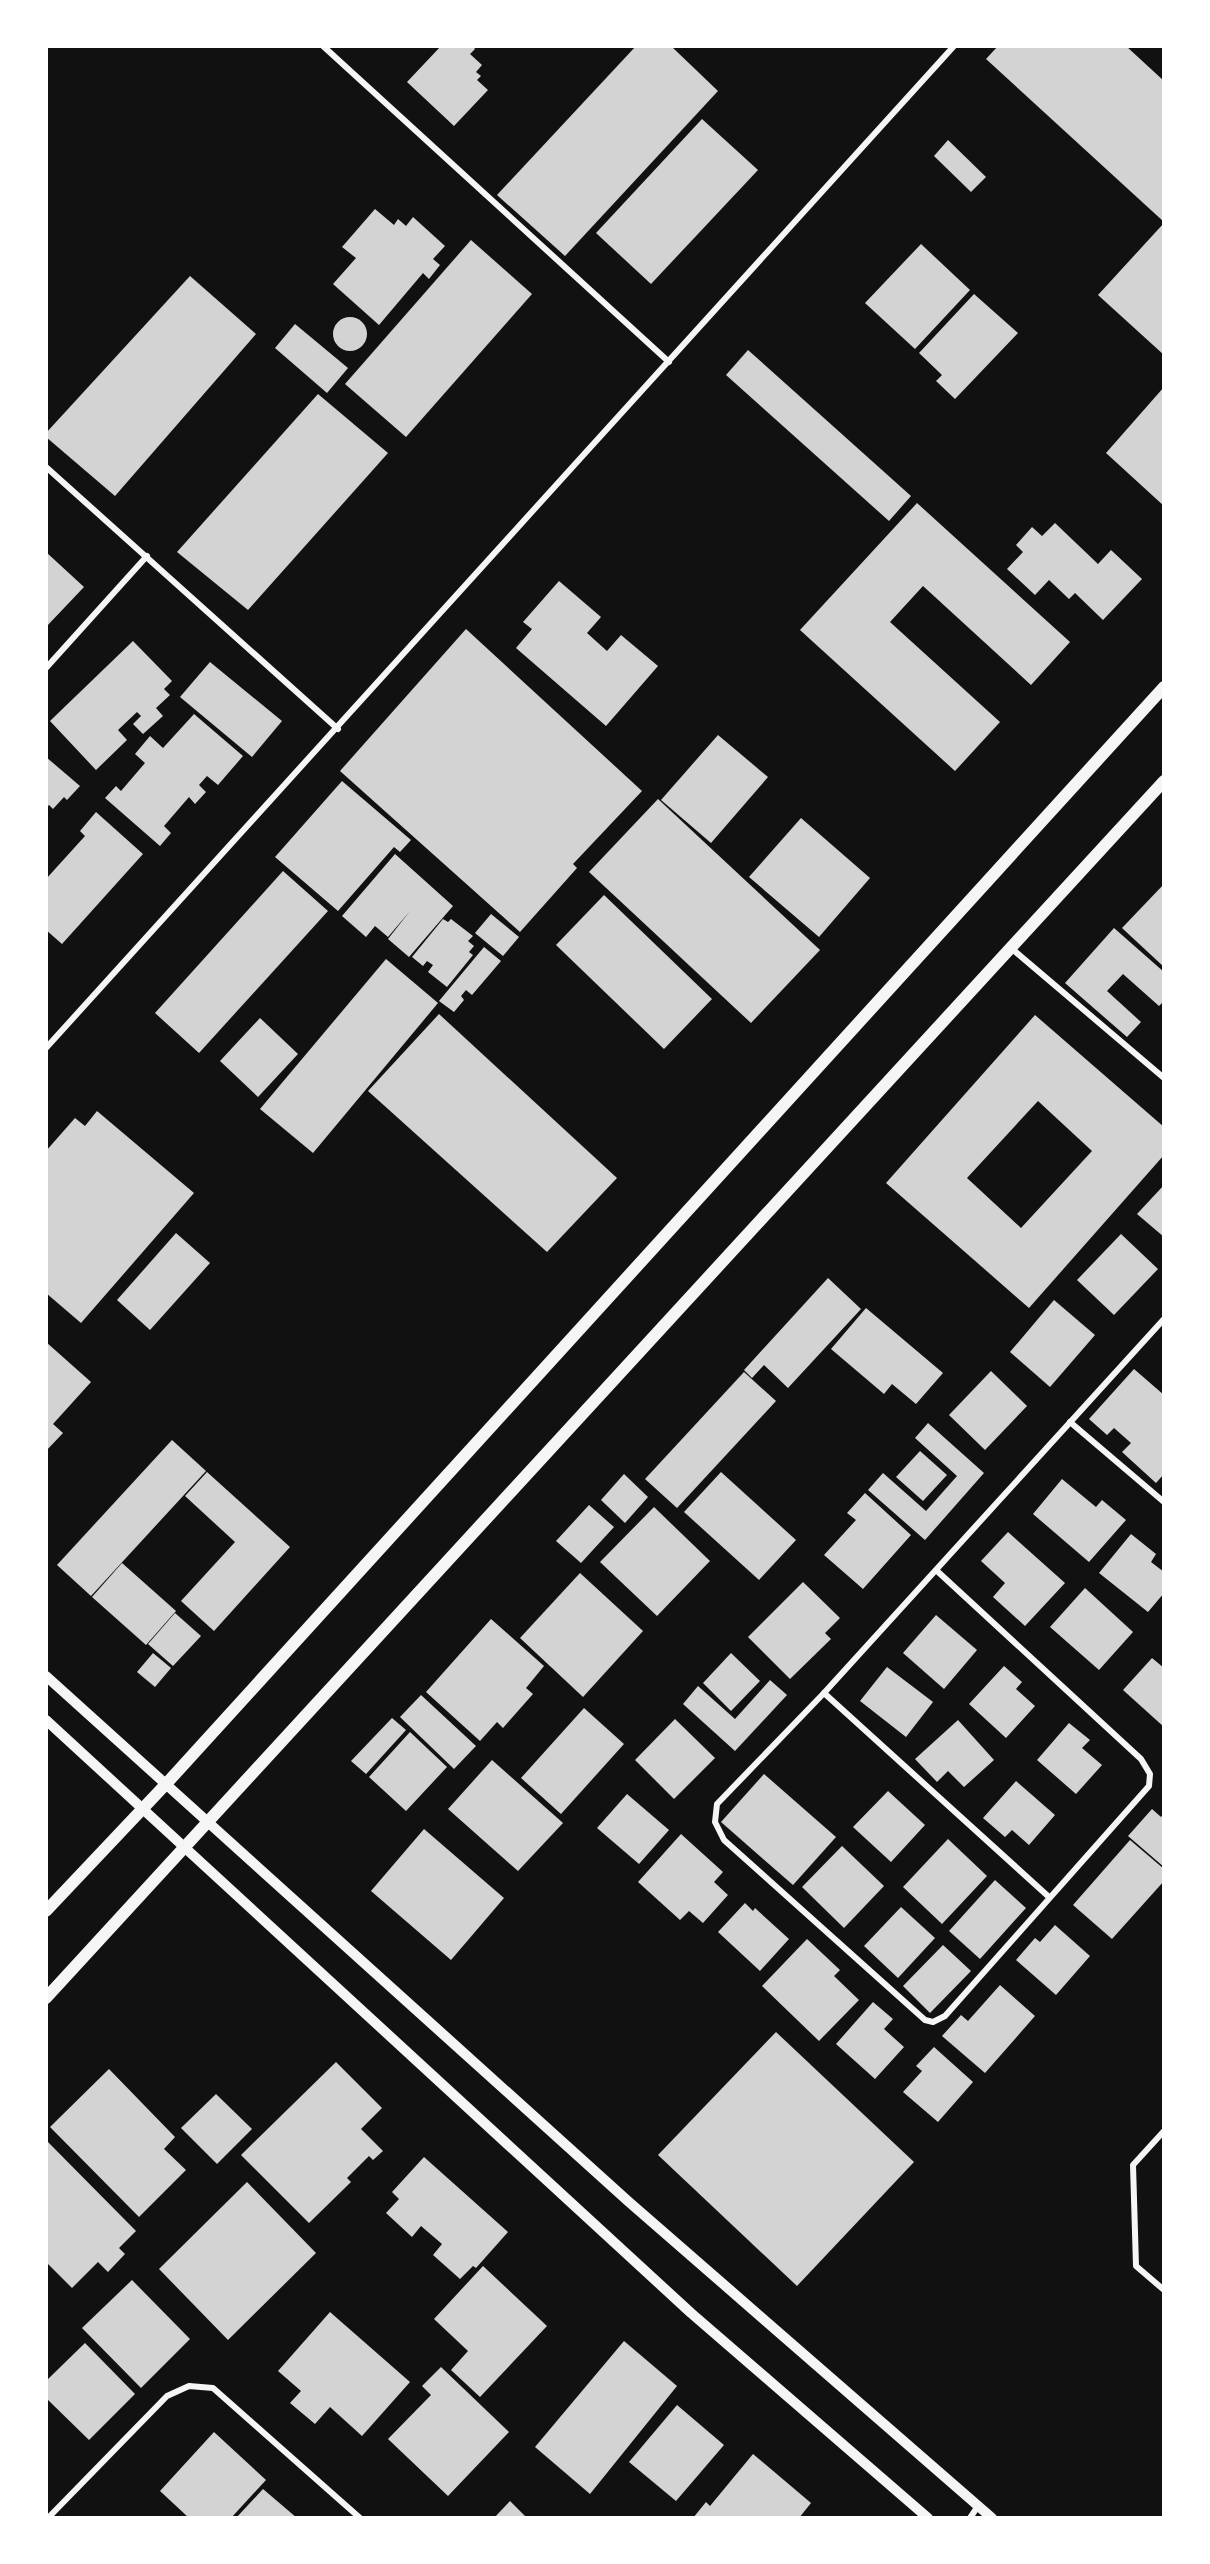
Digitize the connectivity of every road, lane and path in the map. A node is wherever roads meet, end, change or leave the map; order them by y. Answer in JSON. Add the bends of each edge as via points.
{"nodes":[{"id":1,"x":323,"y":46,"type":"edge"},
{"id":2,"x":954,"y":46,"type":"edge"},
{"id":3,"x":669,"y":362,"type":"junction"},
{"id":4,"x":46,"y":467,"type":"edge"},
{"id":5,"x":147,"y":556,"type":"junction"},
{"id":6,"x":46,"y":668,"type":"edge"},
{"id":7,"x":1164,"y":687,"type":"edge"},
{"id":8,"x":338,"y":729,"type":"junction"},
{"id":9,"x":1164,"y":781,"type":"edge"},
{"id":10,"x":1010,"y":947,"type":"junction"},
{"id":11,"x":46,"y":1048,"type":"edge"},
{"id":12,"x":1164,"y":1078,"type":"edge"},
{"id":13,"x":1164,"y":1319,"type":"edge"},
{"id":14,"x":1070,"y":1422,"type":"junction"},
{"id":15,"x":1164,"y":1502,"type":"edge"},
{"id":16,"x":936,"y":1570,"type":"junction"},
{"id":17,"x":46,"y":1676,"type":"edge"},
{"id":18,"x":824,"y":1693,"type":"junction"},
{"id":19,"x":46,"y":1720,"type":"edge"},
{"id":20,"x":166,"y":1784,"type":"junction"},
{"id":21,"x":144,"y":1808,"type":"junction"},
{"id":22,"x":208,"y":1821,"type":"junction"},
{"id":23,"x":186,"y":1846,"type":"junction"},
{"id":24,"x":1049,"y":1897,"type":"junction"},
{"id":25,"x":46,"y":1911,"type":"edge"},
{"id":26,"x":46,"y":1998,"type":"edge"},
{"id":27,"x":1164,"y":2131,"type":"edge"},
{"id":28,"x":1164,"y":2290,"type":"edge"},
{"id":29,"x":979,"y":2505,"type":"junction"},
{"id":30,"x":48,"y":2517,"type":"edge"},
{"id":31,"x":360,"y":2517,"type":"edge"},
{"id":32,"x":928,"y":2517,"type":"edge"},
{"id":33,"x":970,"y":2517,"type":"edge"},
{"id":34,"x":992,"y":2517,"type":"edge"}],
"edges":[{"from":1,"to":3,"type":"street"},
{"from":2,"to":3,"type":"street"},
{"from":3,"to":8,"type":"street"},
{"from":4,"to":5,"type":"street"},
{"from":5,"to":6,"type":"street"},
{"from":5,"to":8,"type":"street"},
{"from":7,"to":20,"type":"main road"},
{"from":8,"to":11,"type":"street"},
{"from":9,"to":10,"type":"main road"},
{"from":10,"to":12,"type":"street"},
{"from":10,"to":22,"type":"main road"},
{"from":13,"to":14,"type":"street"},
{"from":14,"to":15,"type":"street"},
{"from":14,"to":16,"type":"street"},
{"from":16,"to":18,"type":"street"},
{"from":16,"to":24,"type":"street","via":[[1141,1759],[1150,1774],[1149,1786]]},
{"from":17,"to":20,"type":"street"},
{"from":18,"to":24,"type":"street"},
{"from":18,"to":24,"type":"street","via":[[717,1804],[715,1822],[724,1840],[925,2020],[933,2022],[945,2016]]},
{"from":19,"to":21,"type":"street"},
{"from":20,"to":21,"type":"main road"},
{"from":20,"to":22,"type":"street"},
{"from":21,"to":23,"type":"street"},
{"from":21,"to":25,"type":"main road"},
{"from":22,"to":23,"type":"main road"},
{"from":22,"to":29,"type":"street","via":[[629,2202]]},
{"from":23,"to":26,"type":"main road"},
{"from":23,"to":32,"type":"street","via":[[682,2305]]},
{"from":27,"to":28,"type":"street","via":[[1133,2165],[1136,2266]]},
{"from":29,"to":33,"type":"street"},
{"from":29,"to":34,"type":"street"},
{"from":30,"to":31,"type":"street","via":[[167,2396],[189,2386],[213,2388]]}]}
